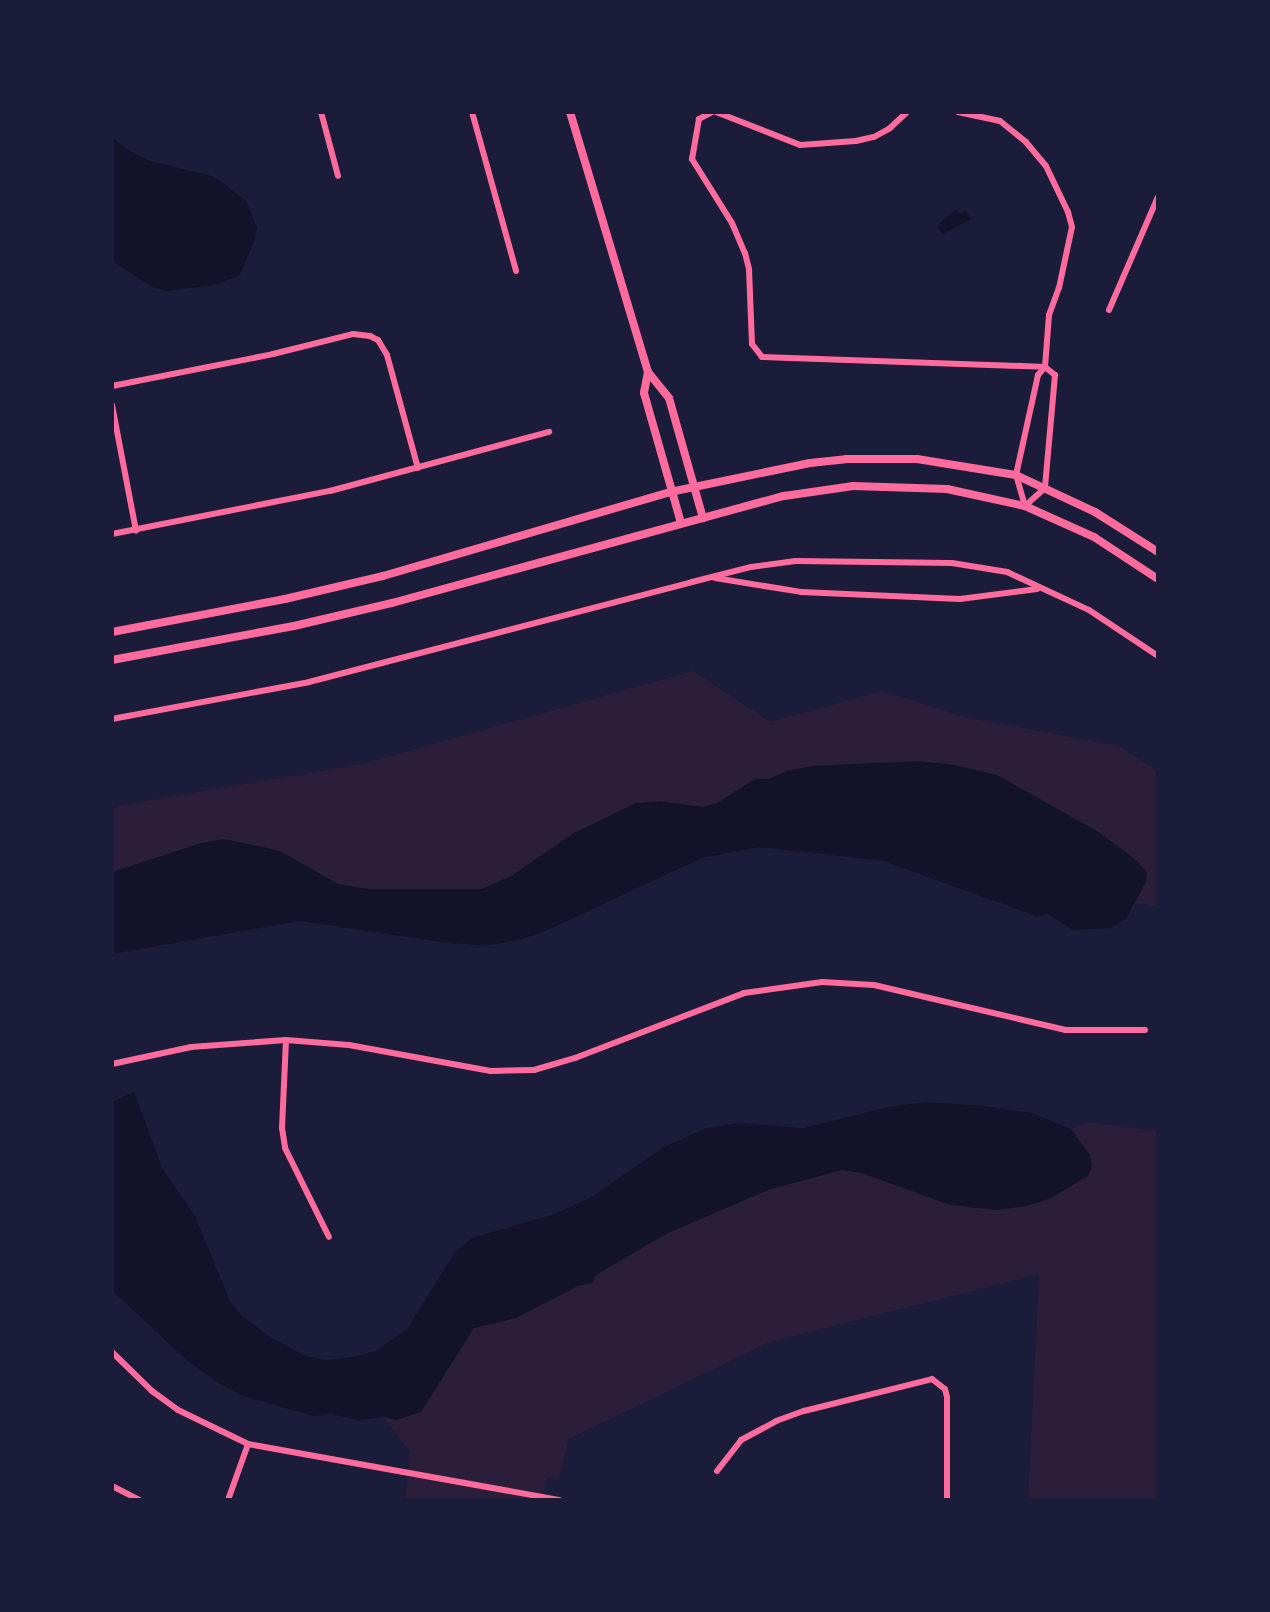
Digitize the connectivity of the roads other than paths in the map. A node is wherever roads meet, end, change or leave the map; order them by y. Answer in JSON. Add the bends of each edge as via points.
{"nodes":[{"id":1,"x":321,"y":112,"type":"edge"},
{"id":2,"x":472,"y":112,"type":"edge"},
{"id":3,"x":570,"y":112,"type":"edge"},
{"id":4,"x":714,"y":112,"type":"edge"},
{"id":5,"x":907,"y":112,"type":"edge"},
{"id":6,"x":958,"y":112,"type":"edge"},
{"id":7,"x":338,"y":176,"type":"dead end"},
{"id":8,"x":1158,"y":197,"type":"edge"},
{"id":9,"x":1156,"y":207,"type":"edge"},
{"id":10,"x":516,"y":271,"type":"dead end"},
{"id":11,"x":1109,"y":310,"type":"dead end"},
{"id":12,"x":1045,"y":367,"type":"junction"},
{"id":13,"x":648,"y":372,"type":"junction"},
{"id":14,"x":112,"y":386,"type":"edge"},
{"id":15,"x":112,"y":405,"type":"edge"},
{"id":16,"x":549,"y":432,"type":"dead end"},
{"id":17,"x":418,"y":468,"type":"junction"},
{"id":18,"x":1016,"y":475,"type":"junction"},
{"id":19,"x":693,"y":487,"type":"junction"},
{"id":20,"x":1045,"y":488,"type":"junction"},
{"id":21,"x":670,"y":492,"type":"junction"},
{"id":22,"x":1025,"y":506,"type":"junction"},
{"id":23,"x":703,"y":518,"type":"junction"},
{"id":24,"x":681,"y":523,"type":"junction"},
{"id":25,"x":136,"y":531,"type":"junction"},
{"id":26,"x":112,"y":534,"type":"edge"},
{"id":27,"x":1158,"y":552,"type":"edge"},
{"id":28,"x":713,"y":577,"type":"junction"},
{"id":29,"x":1158,"y":579,"type":"edge"},
{"id":30,"x":1037,"y":589,"type":"junction"},
{"id":31,"x":112,"y":632,"type":"edge"},
{"id":32,"x":1158,"y":656,"type":"edge"},
{"id":33,"x":112,"y":660,"type":"edge"},
{"id":34,"x":112,"y":719,"type":"edge"},
{"id":35,"x":1145,"y":1030,"type":"dead end"},
{"id":36,"x":286,"y":1040,"type":"junction"},
{"id":37,"x":112,"y":1064,"type":"edge"},
{"id":38,"x":329,"y":1237,"type":"dead end"},
{"id":39,"x":112,"y":1352,"type":"edge"},
{"id":40,"x":248,"y":1444,"type":"junction"},
{"id":41,"x":717,"y":1471,"type":"dead end"},
{"id":42,"x":112,"y":1486,"type":"edge"},
{"id":43,"x":139,"y":1500,"type":"edge"},
{"id":44,"x":228,"y":1500,"type":"edge"},
{"id":45,"x":560,"y":1500,"type":"edge"},
{"id":46,"x":947,"y":1500,"type":"edge"}],
"edges":[{"from":1,"to":7,"type":"street"},
{"from":2,"to":10,"type":"street"},
{"from":3,"to":13,"type":"street"},
{"from":4,"to":5,"type":"street","via":[[792,144],[808,145],[874,137]]},
{"from":4,"to":12,"type":"street","via":[[699,119],[692,159],[745,253],[752,344],[762,357]]},
{"from":6,"to":12,"type":"street","via":[[1000,121],[1026,142],[1046,166],[1068,212],[1072,227],[1049,315]]},
{"from":8,"to":9,"type":"street"},
{"from":9,"to":11,"type":"street"},
{"from":12,"to":18,"type":"street","via":[[1038,375]]},
{"from":12,"to":20,"type":"street","via":[[1055,375]]},
{"from":13,"to":19,"type":"street","via":[[668,398]]},
{"from":13,"to":21,"type":"street","via":[[644,393]]},
{"from":14,"to":17,"type":"street","via":[[353,334],[370,336],[387,355]]},
{"from":15,"to":25,"type":"street"},
{"from":16,"to":17,"type":"street"},
{"from":17,"to":25,"type":"street"},
{"from":18,"to":19,"type":"street","via":[[917,459],[858,458]]},
{"from":18,"to":20,"type":"street"},
{"from":18,"to":22,"type":"street"},
{"from":19,"to":21,"type":"street"},
{"from":19,"to":23,"type":"street"},
{"from":20,"to":22,"type":"street"},
{"from":20,"to":27,"type":"street","via":[[1095,512]]},
{"from":21,"to":24,"type":"street"},
{"from":21,"to":31,"type":"street","via":[[383,576],[285,600]]},
{"from":22,"to":23,"type":"street","via":[[947,489],[864,486],[796,494]]},
{"from":22,"to":29,"type":"street","via":[[1094,537]]},
{"from":23,"to":24,"type":"street"},
{"from":24,"to":33,"type":"street","via":[[380,606]]},
{"from":25,"to":26,"type":"street"},
{"from":28,"to":30,"type":"street","via":[[802,592],[960,599]]},
{"from":28,"to":30,"type":"street","via":[[796,561],[952,563],[1007,572]]},
{"from":28,"to":34,"type":"street","via":[[309,682]]},
{"from":30,"to":32,"type":"street","via":[[1089,610]]},
{"from":35,"to":36,"type":"street","via":[[1066,1030],[874,985],[822,982],[744,993],[534,1070],[491,1071],[349,1045]]},
{"from":36,"to":37,"type":"street","via":[[191,1047]]},
{"from":36,"to":38,"type":"street","via":[[285,1148]]},
{"from":39,"to":40,"type":"street","via":[[178,1410]]},
{"from":40,"to":44,"type":"street"},
{"from":40,"to":45,"type":"street"},
{"from":41,"to":46,"type":"street","via":[[741,1440],[776,1421],[932,1379],[940,1382],[947,1397]]},
{"from":42,"to":43,"type":"street"}]}
